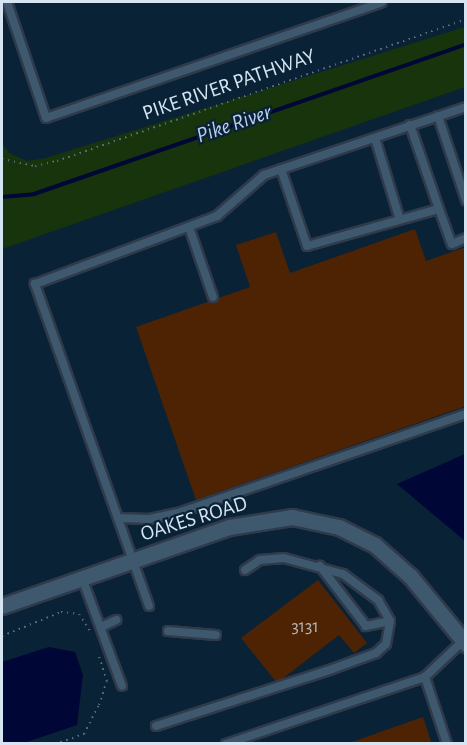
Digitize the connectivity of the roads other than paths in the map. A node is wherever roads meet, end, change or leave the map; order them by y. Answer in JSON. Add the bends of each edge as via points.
{"nodes":[{"id":1,"x":7,"y":2,"type":"edge"},
{"id":2,"x":382,"y":2,"type":"edge"},
{"id":3,"x":465,"y":107,"type":"edge"},
{"id":4,"x":438,"y":116,"type":"junction"},
{"id":5,"x":410,"y":125,"type":"junction"},
{"id":6,"x":375,"y":138,"type":"junction"},
{"id":7,"x":281,"y":170,"type":"junction"},
{"id":8,"x":465,"y":200,"type":"edge"},
{"id":9,"x":439,"y":209,"type":"junction"},
{"id":10,"x":399,"y":217,"type":"junction"},
{"id":11,"x":189,"y":226,"type":"junction"},
{"id":12,"x":465,"y":238,"type":"edge"},
{"id":13,"x":213,"y":297,"type":"dead end"},
{"id":14,"x":465,"y":414,"type":"edge"},
{"id":15,"x":118,"y":518,"type":"junction"},
{"id":16,"x":132,"y":560,"type":"junction"},
{"id":17,"x":320,"y":566,"type":"junction"},
{"id":18,"x":245,"y":570,"type":"dead end"},
{"id":19,"x":82,"y":578,"type":"junction"},
{"id":20,"x":2,"y":606,"type":"edge"},
{"id":21,"x":149,"y":606,"type":"dead end"},
{"id":22,"x":116,"y":621,"type":"dead end"},
{"id":23,"x":390,"y":621,"type":"junction"},
{"id":24,"x":100,"y":627,"type":"junction"},
{"id":25,"x":168,"y":631,"type":"dead end"},
{"id":26,"x":216,"y":635,"type":"dead end"},
{"id":27,"x":464,"y":642,"type":"edge"},
{"id":28,"x":425,"y":677,"type":"junction"},
{"id":29,"x":122,"y":686,"type":"dead end"},
{"id":30,"x":156,"y":726,"type":"dead end"},
{"id":31,"x":226,"y":744,"type":"edge"},
{"id":32,"x":447,"y":744,"type":"edge"}],
"edges":[{"from":1,"to":2,"type":"lane","via":[[46,118]]},
{"from":3,"to":4,"type":"lane"},
{"from":4,"to":5,"type":"lane"},
{"from":4,"to":8,"type":"lane"},
{"from":5,"to":6,"type":"lane"},
{"from":5,"to":9,"type":"lane"},
{"from":6,"to":7,"type":"lane"},
{"from":6,"to":10,"type":"lane"},
{"from":7,"to":10,"type":"lane","via":[[307,246]]},
{"from":7,"to":11,"type":"lane","via":[[264,175],[217,216]]},
{"from":9,"to":10,"type":"lane","via":[[408,219]]},
{"from":9,"to":12,"type":"lane","via":[[452,244]]},
{"from":11,"to":13,"type":"lane"},
{"from":11,"to":15,"type":"lane","via":[[35,284]]},
{"from":14,"to":15,"type":"lane","via":[[181,512],[149,519]]},
{"from":15,"to":16,"type":"lane"},
{"from":16,"to":19,"type":"street","name":"OAKES ROAD"},
{"from":16,"to":21,"type":"lane"},
{"from":16,"to":27,"type":"street","name":"OAKES ROAD","via":[[253,520],[316,520],[361,537],[393,559]]},
{"from":17,"to":18,"type":"lane","via":[[284,558],[260,560]]},
{"from":17,"to":23,"type":"lane","via":[[366,588]]},
{"from":17,"to":23,"type":"lane","via":[[361,622],[372,628]]},
{"from":19,"to":20,"type":"street","name":"OAKES ROAD"},
{"from":19,"to":24,"type":"lane"},
{"from":22,"to":24,"type":"lane"},
{"from":23,"to":30,"type":"lane","via":[[390,637],[376,653]]},
{"from":24,"to":29,"type":"lane"},
{"from":25,"to":26,"type":"lane"},
{"from":27,"to":28,"type":"lane"},
{"from":28,"to":31,"type":"lane"},
{"from":28,"to":32,"type":"lane"}]}
